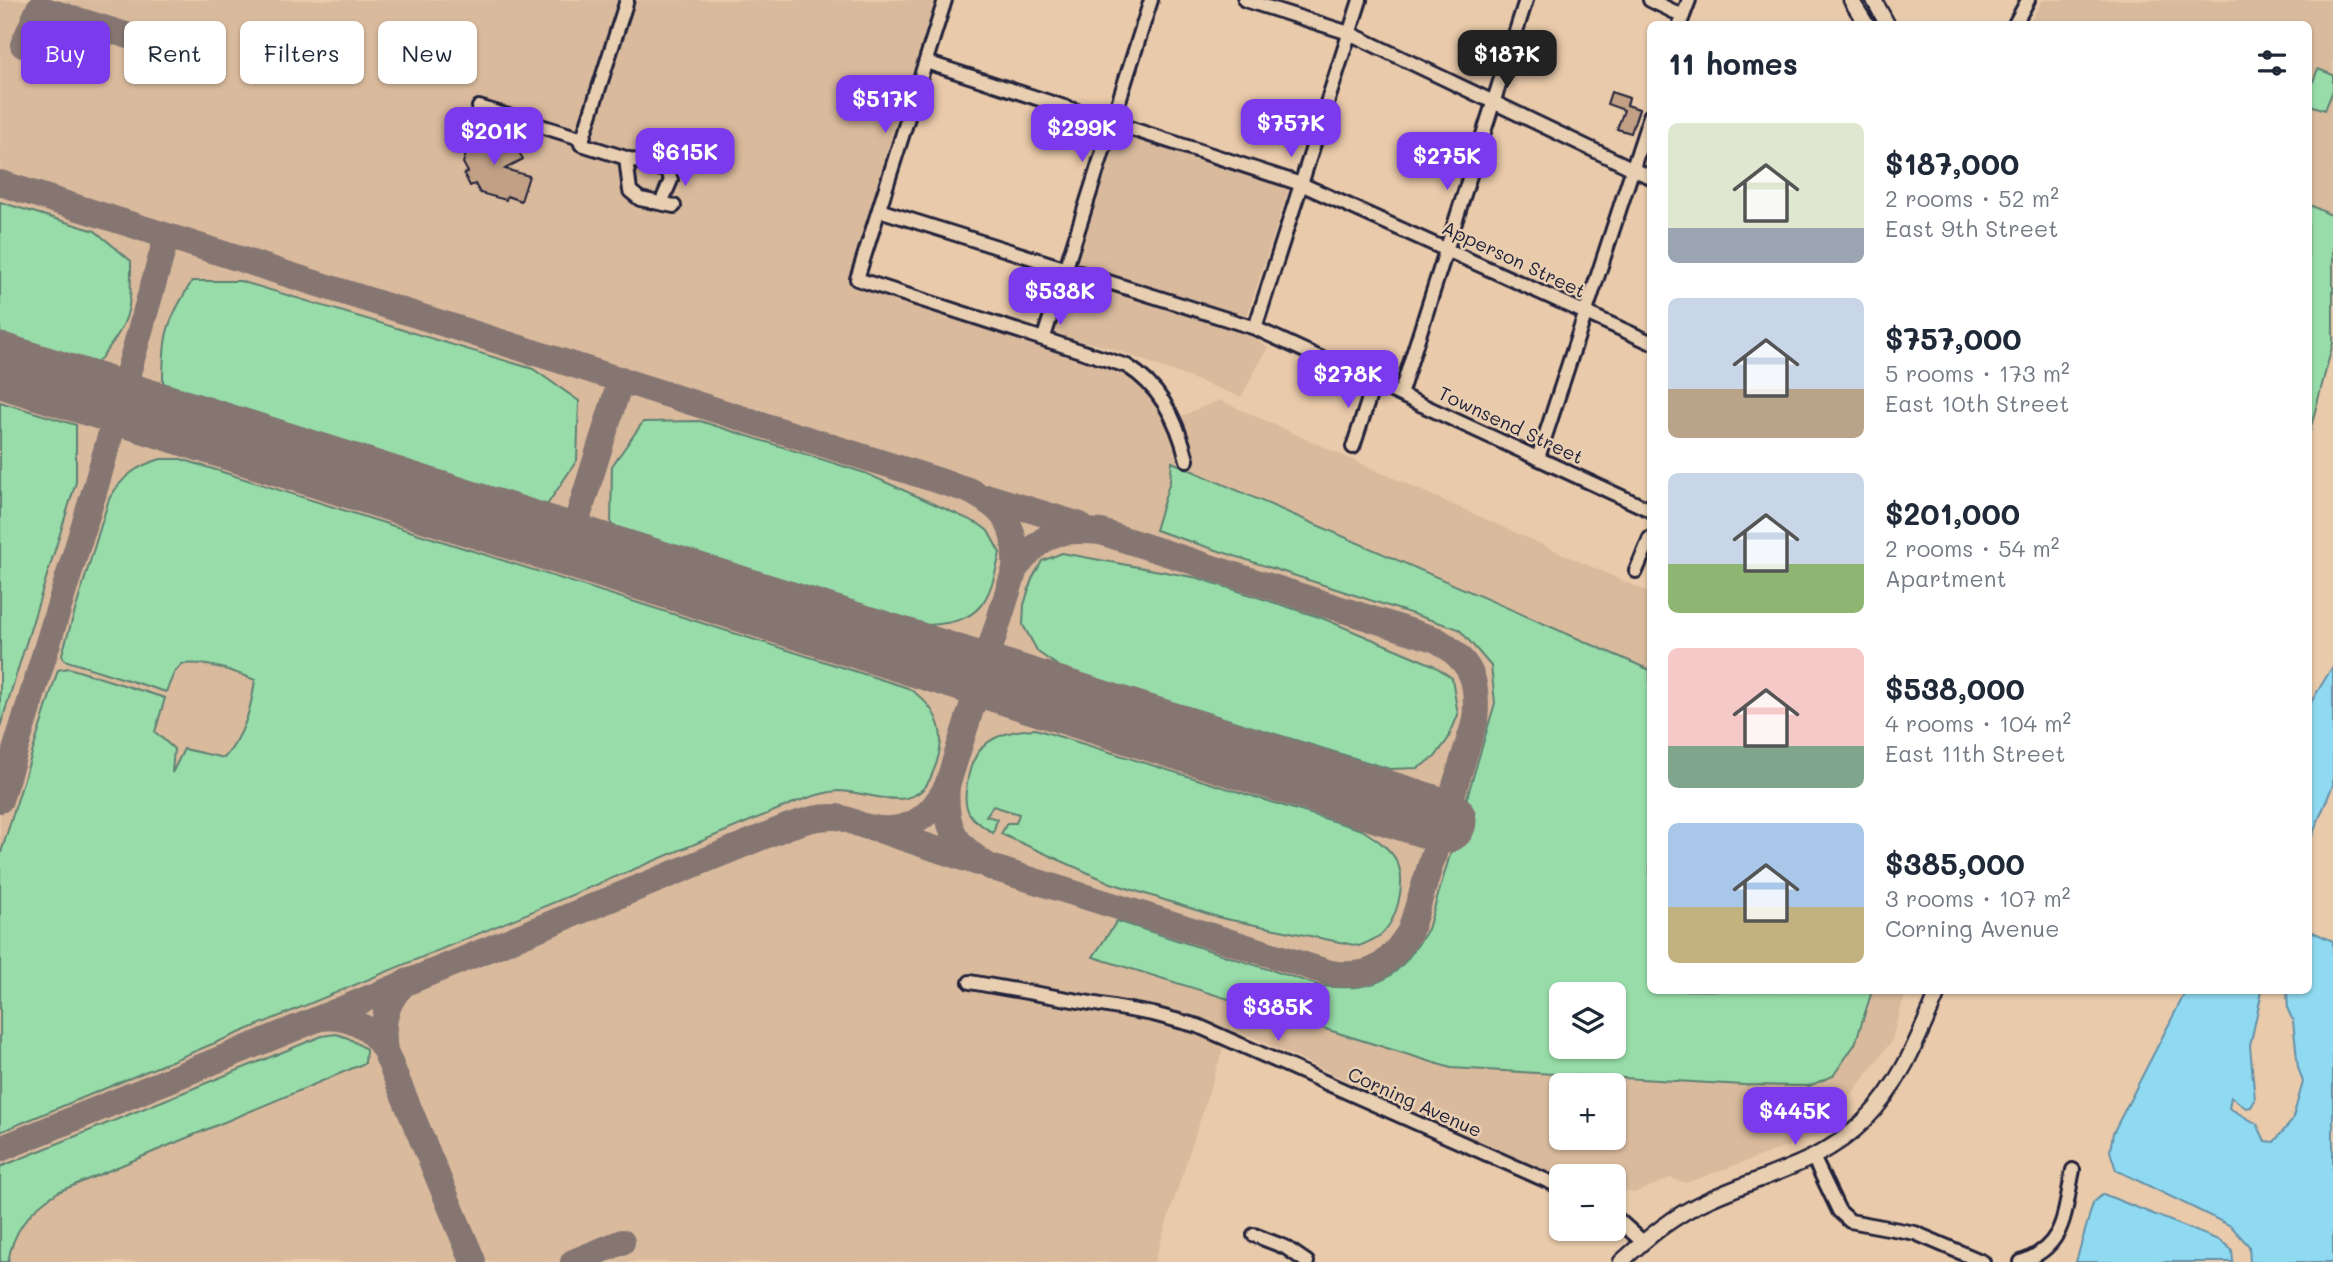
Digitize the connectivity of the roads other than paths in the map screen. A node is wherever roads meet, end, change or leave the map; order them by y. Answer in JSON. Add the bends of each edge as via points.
{"nodes":[{"id":1,"x":627,"y":0,"type":"edge"},
{"id":2,"x":945,"y":0,"type":"edge"},
{"id":3,"x":1151,"y":0,"type":"edge"},
{"id":4,"x":1245,"y":0,"type":"edge"},
{"id":5,"x":1360,"y":0,"type":"edge"},
{"id":6,"x":1526,"y":0,"type":"edge"},
{"id":7,"x":1650,"y":0,"type":"edge"},
{"id":8,"x":1689,"y":0,"type":"edge"},
{"id":9,"x":1851,"y":0,"type":"edge"},
{"id":10,"x":1874,"y":0,"type":"edge"},
{"id":11,"x":2028,"y":0,"type":"edge"},
{"id":12,"x":1682,"y":20,"type":"edge"},
{"id":13,"x":1864,"y":21,"type":"edge"},
{"id":14,"x":1885,"y":21,"type":"edge"},
{"id":15,"x":2017,"y":21,"type":"edge"},
{"id":16,"x":1349,"y":33,"type":"junction"},
{"id":17,"x":926,"y":62,"type":"junction"},
{"id":18,"x":1493,"y":102,"type":"junction"},
{"id":19,"x":479,"y":107,"type":"dead end"},
{"id":20,"x":1112,"y":122,"type":"junction"},
{"id":21,"x":1647,"y":125,"type":"edge"},
{"id":22,"x":583,"y":139,"type":"junction"},
{"id":23,"x":631,"y":159,"type":"junction"},
{"id":24,"x":1633,"y":169,"type":"junction"},
{"id":25,"x":1647,"y":176,"type":"edge"},
{"id":26,"x":1301,"y":184,"type":"junction"},
{"id":27,"x":879,"y":210,"type":"junction"},
{"id":28,"x":1447,"y":250,"type":"junction"},
{"id":29,"x":1066,"y":269,"type":"junction"},
{"id":30,"x":1586,"y":313,"type":"junction"},
{"id":31,"x":1255,"y":328,"type":"junction"},
{"id":32,"x":1044,"y":337,"type":"junction"},
{"id":33,"x":1647,"y":341,"type":"edge"},
{"id":34,"x":1374,"y":383,"type":"junction"},
{"id":35,"x":1400,"y":395,"type":"junction"},
{"id":36,"x":1353,"y":447,"type":"dead end"},
{"id":37,"x":1538,"y":458,"type":"junction"},
{"id":38,"x":1187,"y":460,"type":"dead end"},
{"id":39,"x":1647,"y":509,"type":"edge"},
{"id":40,"x":1647,"y":545,"type":"edge"},
{"id":41,"x":1636,"y":571,"type":"dead end"},
{"id":42,"x":970,"y":982,"type":"dead end"},
{"id":43,"x":1937,"y":994,"type":"edge"},
{"id":44,"x":1813,"y":1157,"type":"junction"},
{"id":45,"x":2073,"y":1170,"type":"dead end"},
{"id":46,"x":1549,"y":1182,"type":"edge"},
{"id":47,"x":1626,"y":1227,"type":"edge"},
{"id":48,"x":1254,"y":1235,"type":"dead end"},
{"id":49,"x":1643,"y":1242,"type":"junction"},
{"id":50,"x":1307,"y":1262,"type":"edge"},
{"id":51,"x":1621,"y":1262,"type":"edge"},
{"id":52,"x":1983,"y":1262,"type":"edge"},
{"id":53,"x":2021,"y":1262,"type":"edge"}],
"edges":[{"from":1,"to":22,"type":"street"},
{"from":2,"to":17,"type":"street"},
{"from":3,"to":20,"type":"street"},
{"from":4,"to":16,"type":"street"},
{"from":5,"to":16,"type":"street"},
{"from":6,"to":18,"type":"street"},
{"from":7,"to":12,"type":"street"},
{"from":8,"to":12,"type":"street"},
{"from":9,"to":13,"type":"main road"},
{"from":10,"to":14,"type":"main road"},
{"from":11,"to":15,"type":"street"},
{"from":16,"to":18,"type":"street"},
{"from":16,"to":26,"type":"street"},
{"from":17,"to":20,"type":"street","name":"Apperson Street"},
{"from":17,"to":27,"type":"street"},
{"from":18,"to":24,"type":"street"},
{"from":18,"to":28,"type":"street"},
{"from":19,"to":22,"type":"street"},
{"from":20,"to":26,"type":"street","name":"Apperson Street"},
{"from":20,"to":29,"type":"street"},
{"from":21,"to":24,"type":"street"},
{"from":22,"to":23,"type":"street","via":[[581,144]]},
{"from":23,"to":23,"type":"street","via":[[630,191],[640,199],[668,203],[671,165]]},
{"from":24,"to":25,"type":"street"},
{"from":24,"to":30,"type":"street"},
{"from":26,"to":28,"type":"street","name":"Apperson Street"},
{"from":26,"to":31,"type":"street"},
{"from":27,"to":29,"type":"street","name":"Townsend Street"},
{"from":27,"to":32,"type":"street","via":[[857,279]]},
{"from":28,"to":30,"type":"street","name":"Apperson Street"},
{"from":28,"to":35,"type":"street"},
{"from":29,"to":31,"type":"street","name":"Townsend Street"},
{"from":29,"to":32,"type":"street"},
{"from":30,"to":33,"type":"street","name":"Apperson Street"},
{"from":30,"to":37,"type":"street"},
{"from":31,"to":34,"type":"street","name":"Townsend Street"},
{"from":32,"to":38,"type":"street","via":[[1127,366],[1146,380],[1171,413]]},
{"from":34,"to":35,"type":"street","name":"Townsend Street"},
{"from":34,"to":36,"type":"street"},
{"from":35,"to":37,"type":"street","name":"Townsend Street"},
{"from":37,"to":39,"type":"street","name":"Townsend Street"},
{"from":40,"to":41,"type":"street"},
{"from":42,"to":46,"type":"street","name":"Corning Avenue","via":[[1198,1026]]},
{"from":43,"to":44,"type":"main road","via":[[1900,1075],[1884,1098],[1844,1138]]},
{"from":44,"to":49,"type":"main road","via":[[1690,1208]]},
{"from":44,"to":52,"type":"street","via":[[1839,1211],[1850,1221],[1915,1233]]},
{"from":45,"to":53,"type":"street","via":[[2052,1245]]},
{"from":47,"to":49,"type":"street"},
{"from":48,"to":50,"type":"street"},
{"from":49,"to":51,"type":"main road"}]}
